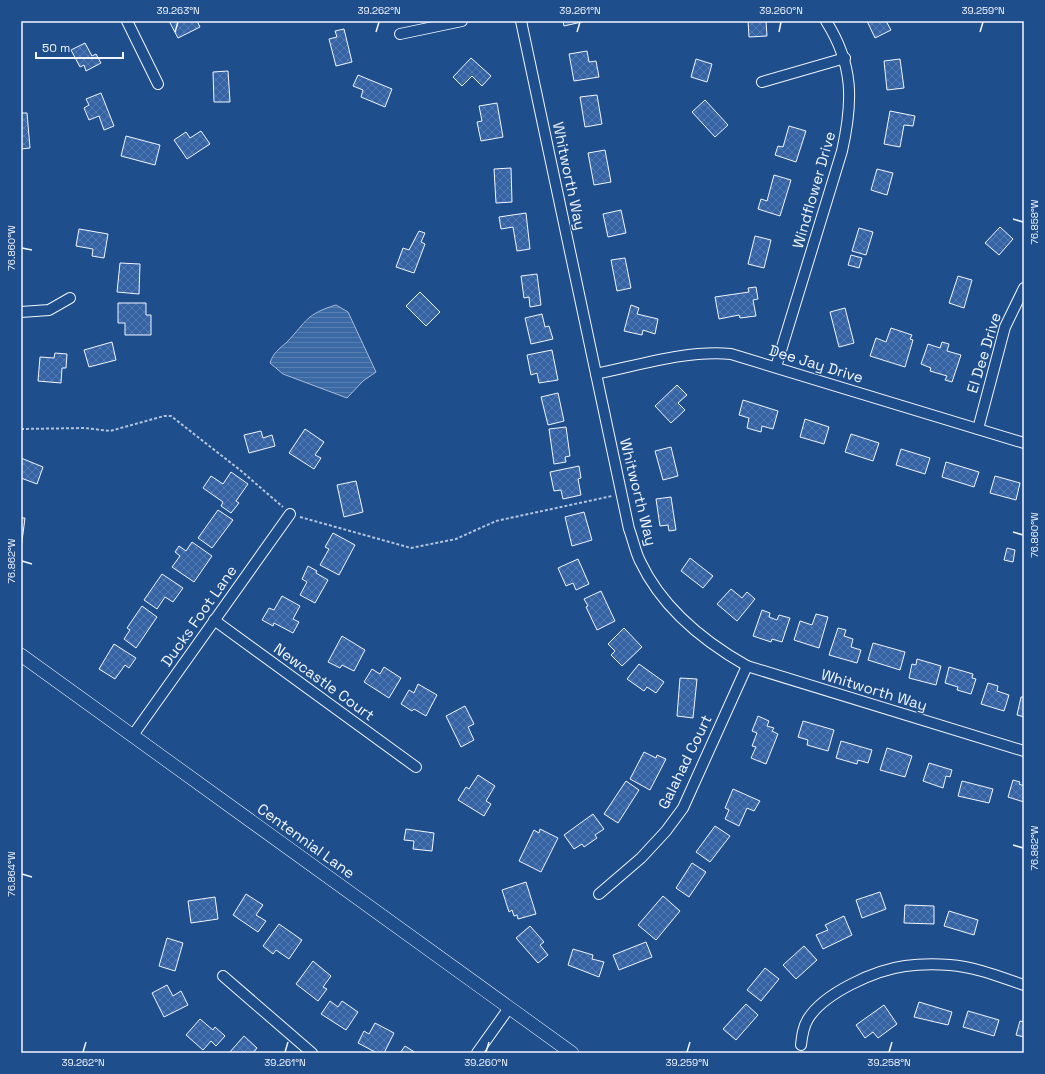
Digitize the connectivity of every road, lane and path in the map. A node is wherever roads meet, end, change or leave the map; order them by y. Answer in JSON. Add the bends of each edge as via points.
{"nodes":[{"id":1,"x":127,"y":21,"type":"edge"},
{"id":2,"x":462,"y":21,"type":"edge"},
{"id":3,"x":521,"y":21,"type":"edge"},
{"id":4,"x":826,"y":21,"type":"edge"},
{"id":5,"x":400,"y":34,"type":"dead end"},
{"id":6,"x":845,"y":58,"type":"junction"},
{"id":7,"x":762,"y":82,"type":"dead end"},
{"id":8,"x":158,"y":84,"type":"dead end"},
{"id":9,"x":1024,"y":288,"type":"edge"},
{"id":10,"x":70,"y":298,"type":"dead end"},
{"id":11,"x":21,"y":312,"type":"edge"},
{"id":12,"x":776,"y":367,"type":"junction"},
{"id":13,"x":596,"y":374,"type":"junction"},
{"id":14,"x":21,"y":429,"type":"edge"},
{"id":15,"x":978,"y":429,"type":"junction"},
{"id":16,"x":1024,"y":443,"type":"edge"},
{"id":17,"x":621,"y":493,"type":"junction"},
{"id":18,"x":290,"y":514,"type":"junction"},
{"id":19,"x":214,"y":620,"type":"junction"},
{"id":20,"x":21,"y":655,"type":"edge"},
{"id":21,"x":747,"y":666,"type":"junction"},
{"id":22,"x":133,"y":735,"type":"junction"},
{"id":23,"x":1024,"y":751,"type":"edge"},
{"id":24,"x":416,"y":767,"type":"dead end"},
{"id":25,"x":600,"y":894,"type":"dead end"},
{"id":26,"x":223,"y":976,"type":"dead end"},
{"id":27,"x":1024,"y":985,"type":"edge"},
{"id":28,"x":509,"y":1008,"type":"junction"},
{"id":29,"x":800,"y":1045,"type":"dead end"},
{"id":30,"x":312,"y":1053,"type":"edge"},
{"id":31,"x":477,"y":1053,"type":"edge"},
{"id":32,"x":572,"y":1053,"type":"edge"}],
"edges":[{"from":1,"to":8,"type":"street"},
{"from":2,"to":5,"type":"street"},
{"from":3,"to":13,"type":"street","name":"Whitworth Way"},
{"from":4,"to":6,"type":"street","name":"Windflower Drive"},
{"from":6,"to":7,"type":"street"},
{"from":6,"to":12,"type":"street","name":"Windflower Drive","via":[[850,97],[848,125]]},
{"from":9,"to":15,"type":"street","name":"El Dee Drive","via":[[1005,327]]},
{"from":10,"to":11,"type":"street","via":[[49,310]]},
{"from":12,"to":13,"type":"street","name":"Dee Jay Drive","via":[[730,354],[711,352]]},
{"from":12,"to":15,"type":"street","name":"Dee Jay Drive"},
{"from":13,"to":17,"type":"street","name":"Whitworth Way"},
{"from":14,"to":18,"type":"path","via":[[84,428],[110,431],[171,416],[240,470]]},
{"from":15,"to":16,"type":"street","name":"Dee Jay Drive"},
{"from":17,"to":18,"type":"path","via":[[496,521],[456,539],[412,548]]},
{"from":17,"to":21,"type":"street","name":"Whitworth Way","via":[[640,561],[656,587],[674,611],[695,632]]},
{"from":18,"to":19,"type":"street","name":"Ducks Foot Lane"},
{"from":19,"to":22,"type":"street","name":"Ducks Foot Lane"},
{"from":19,"to":24,"type":"street","name":"Newcastle Court"},
{"from":20,"to":22,"type":"street","name":"Centennial Lane"},
{"from":21,"to":23,"type":"street","name":"Whitworth Way"},
{"from":21,"to":25,"type":"street","name":"Galahad Court","via":[[683,808],[641,858]]},
{"from":22,"to":28,"type":"street","name":"Centennial Lane"},
{"from":26,"to":30,"type":"street"},
{"from":27,"to":29,"type":"street","via":[[978,970],[929,964],[903,966],[870,976],[819,1006],[802,1030]]},
{"from":28,"to":31,"type":"street"},
{"from":28,"to":32,"type":"street","name":"Centennial Lane"}]}
